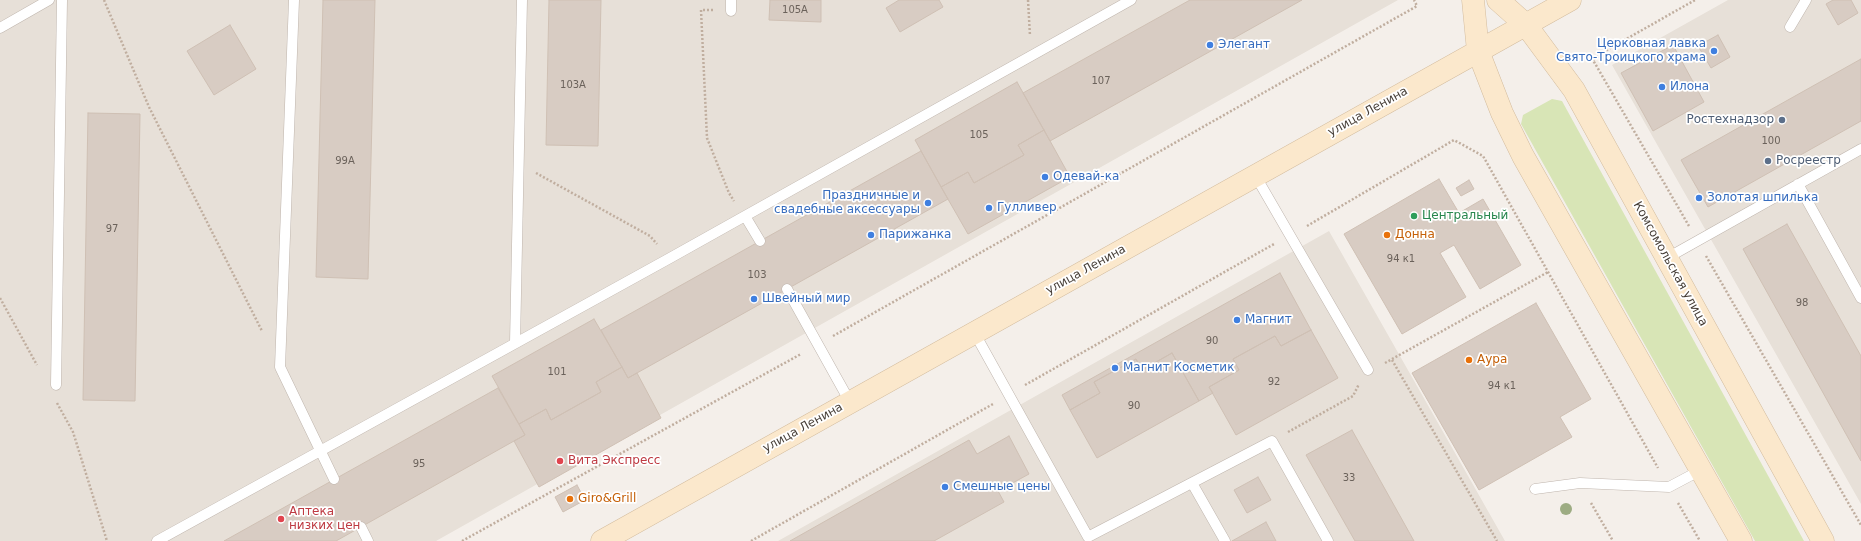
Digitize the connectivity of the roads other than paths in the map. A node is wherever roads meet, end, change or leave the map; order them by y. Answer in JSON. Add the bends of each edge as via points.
{"nodes":[{"id":1,"x":49,"y":0,"type":"edge"},
{"id":2,"x":62,"y":0,"type":"edge"},
{"id":3,"x":294,"y":0,"type":"edge"},
{"id":4,"x":522,"y":0,"type":"edge"},
{"id":5,"x":731,"y":0,"type":"edge"},
{"id":6,"x":1131,"y":0,"type":"edge"},
{"id":7,"x":1473,"y":0,"type":"edge"},
{"id":8,"x":1498,"y":0,"type":"edge"},
{"id":9,"x":1570,"y":0,"type":"edge"},
{"id":10,"x":1806,"y":0,"type":"edge"},
{"id":11,"x":731,"y":11,"type":"road end"},
{"id":12,"x":1526,"y":25,"type":"junction"},
{"id":13,"x":1790,"y":27,"type":"dead end"},
{"id":14,"x":0,"y":28,"type":"edge"},
{"id":15,"x":1478,"y":51,"type":"junction"},
{"id":16,"x":1861,"y":149,"type":"edge"},
{"id":17,"x":1255,"y":175,"type":"junction"},
{"id":18,"x":1798,"y":184,"type":"junction"},
{"id":19,"x":745,"y":216,"type":"junction"},
{"id":20,"x":760,"y":242,"type":"dead end"},
{"id":21,"x":1667,"y":258,"type":"junction"},
{"id":22,"x":787,"y":289,"type":"dead end"},
{"id":23,"x":1861,"y":298,"type":"edge"},
{"id":24,"x":974,"y":332,"type":"junction"},
{"id":25,"x":515,"y":343,"type":"junction"},
{"id":26,"x":1368,"y":370,"type":"road end"},
{"id":27,"x":56,"y":385,"type":"dead end"},
{"id":28,"x":850,"y":402,"type":"junction"},
{"id":29,"x":320,"y":451,"type":"junction"},
{"id":30,"x":1701,"y":470,"type":"junction"},
{"id":31,"x":334,"y":479,"type":"dead end"},
{"id":32,"x":1192,"y":483,"type":"junction"},
{"id":33,"x":1535,"y":489,"type":"dead end"},
{"id":34,"x":361,"y":527,"type":"dead end"},
{"id":35,"x":1085,"y":539,"type":"edge"},
{"id":36,"x":157,"y":541,"type":"edge"},
{"id":37,"x":368,"y":541,"type":"edge"},
{"id":38,"x":602,"y":541,"type":"edge"},
{"id":39,"x":1225,"y":541,"type":"edge"},
{"id":40,"x":1328,"y":541,"type":"edge"},
{"id":41,"x":1741,"y":541,"type":"edge"},
{"id":42,"x":1823,"y":541,"type":"edge"}],
"edges":[{"from":1,"to":14,"type":"lane"},
{"from":2,"to":27,"type":"lane"},
{"from":3,"to":29,"type":"lane","via":[[280,367]]},
{"from":4,"to":25,"type":"lane"},
{"from":5,"to":11,"type":"lane"},
{"from":6,"to":19,"type":"lane"},
{"from":7,"to":15,"type":"main road"},
{"from":8,"to":12,"type":"main road","name":"Комсомольская улица"},
{"from":9,"to":12,"type":"main road","name":"улица Ленина"},
{"from":10,"to":13,"type":"lane"},
{"from":12,"to":15,"type":"main road","name":"улица Ленина"},
{"from":12,"to":21,"type":"main road","name":"Комсомольская улица","via":[[1574,90]]},
{"from":15,"to":17,"type":"main road","name":"улица Ленина"},
{"from":15,"to":30,"type":"main road","via":[[1502,113],[1523,156]]},
{"from":16,"to":18,"type":"lane"},
{"from":17,"to":24,"type":"main road","name":"улица Ленина"},
{"from":17,"to":26,"type":"lane"},
{"from":18,"to":21,"type":"lane"},
{"from":18,"to":23,"type":"lane"},
{"from":19,"to":20,"type":"lane"},
{"from":19,"to":25,"type":"lane"},
{"from":21,"to":42,"type":"main road","name":"Комсомольская улица"},
{"from":22,"to":28,"type":"lane"},
{"from":24,"to":28,"type":"main road","name":"улица Ленина"},
{"from":24,"to":35,"type":"lane"},
{"from":25,"to":29,"type":"lane"},
{"from":28,"to":38,"type":"main road","name":"улица Ленина"},
{"from":29,"to":31,"type":"lane"},
{"from":29,"to":36,"type":"lane"},
{"from":30,"to":33,"type":"lane","via":[[1669,487],[1580,484]]},
{"from":30,"to":41,"type":"main road"},
{"from":32,"to":35,"type":"lane"},
{"from":32,"to":39,"type":"lane"},
{"from":32,"to":40,"type":"lane","via":[[1272,441]]},
{"from":34,"to":37,"type":"lane"}]}
